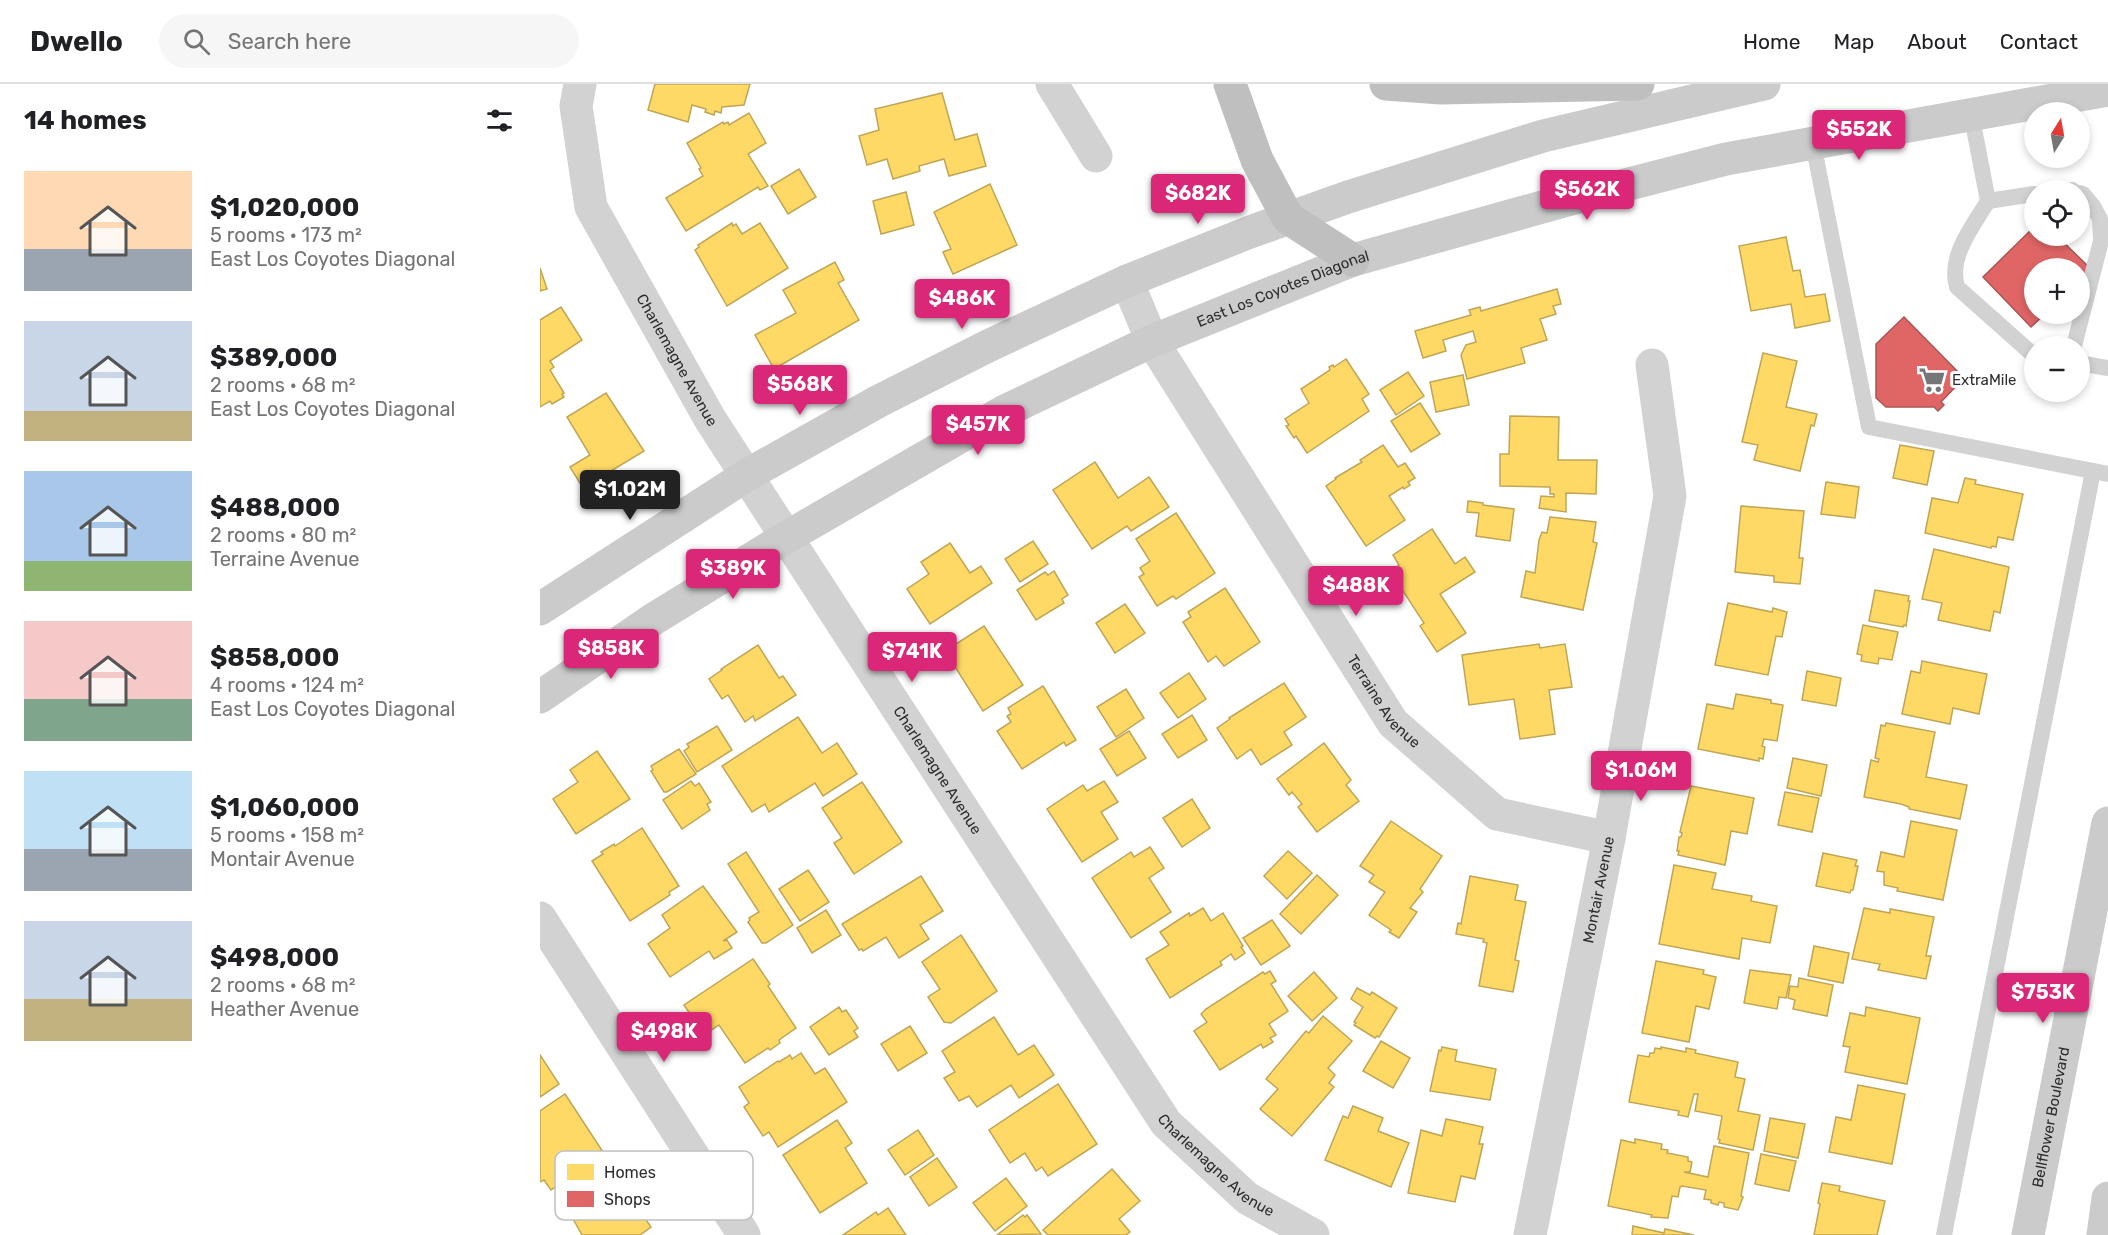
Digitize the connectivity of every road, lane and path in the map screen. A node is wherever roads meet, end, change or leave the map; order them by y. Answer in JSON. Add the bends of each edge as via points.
{"nodes":[{"id":1,"x":580,"y":84,"type":"edge"},
{"id":2,"x":1052,"y":84,"type":"edge"},
{"id":3,"x":1230,"y":84,"type":"edge"},
{"id":4,"x":1386,"y":84,"type":"edge"},
{"id":5,"x":1638,"y":84,"type":"edge"},
{"id":6,"x":1764,"y":84,"type":"edge"},
{"id":7,"x":2108,"y":90,"type":"edge"},
{"id":8,"x":1971,"y":113,"type":"junction"},
{"id":9,"x":1813,"y":144,"type":"junction"},
{"id":10,"x":1096,"y":156,"type":"dead end"},
{"id":11,"x":2024,"y":196,"type":"edge"},
{"id":12,"x":1988,"y":201,"type":"junction"},
{"id":13,"x":2090,"y":202,"type":"edge"},
{"id":14,"x":1288,"y":218,"type":"junction"},
{"id":15,"x":1353,"y":260,"type":"junction"},
{"id":16,"x":1127,"y":281,"type":"junction"},
{"id":17,"x":2077,"y":336,"type":"edge"},
{"id":18,"x":1152,"y":341,"type":"junction"},
{"id":19,"x":2024,"y":347,"type":"edge"},
{"id":20,"x":1652,"y":364,"type":"dead end"},
{"id":21,"x":2090,"y":365,"type":"edge"},
{"id":22,"x":2108,"y":368,"type":"edge"},
{"id":23,"x":2100,"y":473,"type":"edge"},
{"id":24,"x":747,"y":475,"type":"junction"},
{"id":25,"x":787,"y":537,"type":"junction"},
{"id":26,"x":540,"y":609,"type":"edge"},
{"id":27,"x":540,"y":697,"type":"edge"},
{"id":28,"x":2108,"y":823,"type":"edge"},
{"id":29,"x":1609,"y":838,"type":"junction"},
{"id":30,"x":540,"y":918,"type":"edge"},
{"id":31,"x":690,"y":1151,"type":"edge"},
{"id":32,"x":2108,"y":1198,"type":"edge"},
{"id":33,"x":734,"y":1220,"type":"edge"},
{"id":34,"x":744,"y":1235,"type":"edge"},
{"id":35,"x":1313,"y":1235,"type":"edge"},
{"id":36,"x":1530,"y":1235,"type":"edge"},
{"id":37,"x":1944,"y":1235,"type":"edge"},
{"id":38,"x":2028,"y":1235,"type":"edge"},
{"id":39,"x":2103,"y":1235,"type":"edge"}],
"edges":[{"from":1,"to":24,"type":"street","name":"Charlemagne Avenue","via":[[576,106],[591,207],[710,419]]},
{"from":2,"to":10,"type":"street"},
{"from":3,"to":14,"type":"highway","via":[[1257,160]]},
{"from":4,"to":5,"type":"highway","via":[[1441,88]]},
{"from":6,"to":14,"type":"main road","via":[[1543,136]]},
{"from":7,"to":8,"type":"main road","name":"East Los Coyotes Diagonal"},
{"from":8,"to":9,"type":"main road","name":"East Los Coyotes Diagonal"},
{"from":8,"to":12,"type":"lane"},
{"from":9,"to":15,"type":"main road","name":"East Los Coyotes Diagonal","via":[[1714,162]]},
{"from":9,"to":23,"type":"lane","via":[[1869,427]]},
{"from":11,"to":12,"type":"lane"},
{"from":12,"to":19,"type":"lane","via":[[1965,239],[1954,275],[1957,287]]},
{"from":13,"to":17,"type":"lane","via":[[2100,219],[2101,241]]},
{"from":14,"to":15,"type":"highway"},
{"from":14,"to":16,"type":"main road"},
{"from":15,"to":18,"type":"main road","name":"East Los Coyotes Diagonal"},
{"from":16,"to":18,"type":"street","name":"Terraine Avenue"},
{"from":16,"to":24,"type":"main road","via":[[879,401]]},
{"from":18,"to":25,"type":"main road","name":"East Los Coyotes Diagonal","via":[[1004,412]]},
{"from":18,"to":29,"type":"street","name":"Terraine Avenue","via":[[1393,723],[1497,814]]},
{"from":20,"to":29,"type":"street","name":"Montair Avenue","via":[[1670,496]]},
{"from":21,"to":22,"type":"lane"},
{"from":23,"to":37,"type":"lane"},
{"from":24,"to":25,"type":"street","name":"Charlemagne Avenue"},
{"from":24,"to":26,"type":"main road"},
{"from":25,"to":27,"type":"main road","name":"East Los Coyotes Diagonal","via":[[652,620]]},
{"from":25,"to":35,"type":"street","name":"Charlemagne Avenue","via":[[1166,1123],[1247,1198]]},
{"from":28,"to":38,"type":"main road","name":"Bellflower Boulevard"},
{"from":29,"to":36,"type":"street","name":"Montair Avenue"},
{"from":30,"to":31,"type":"street"},
{"from":32,"to":39,"type":"main road"},
{"from":33,"to":34,"type":"street"}]}
